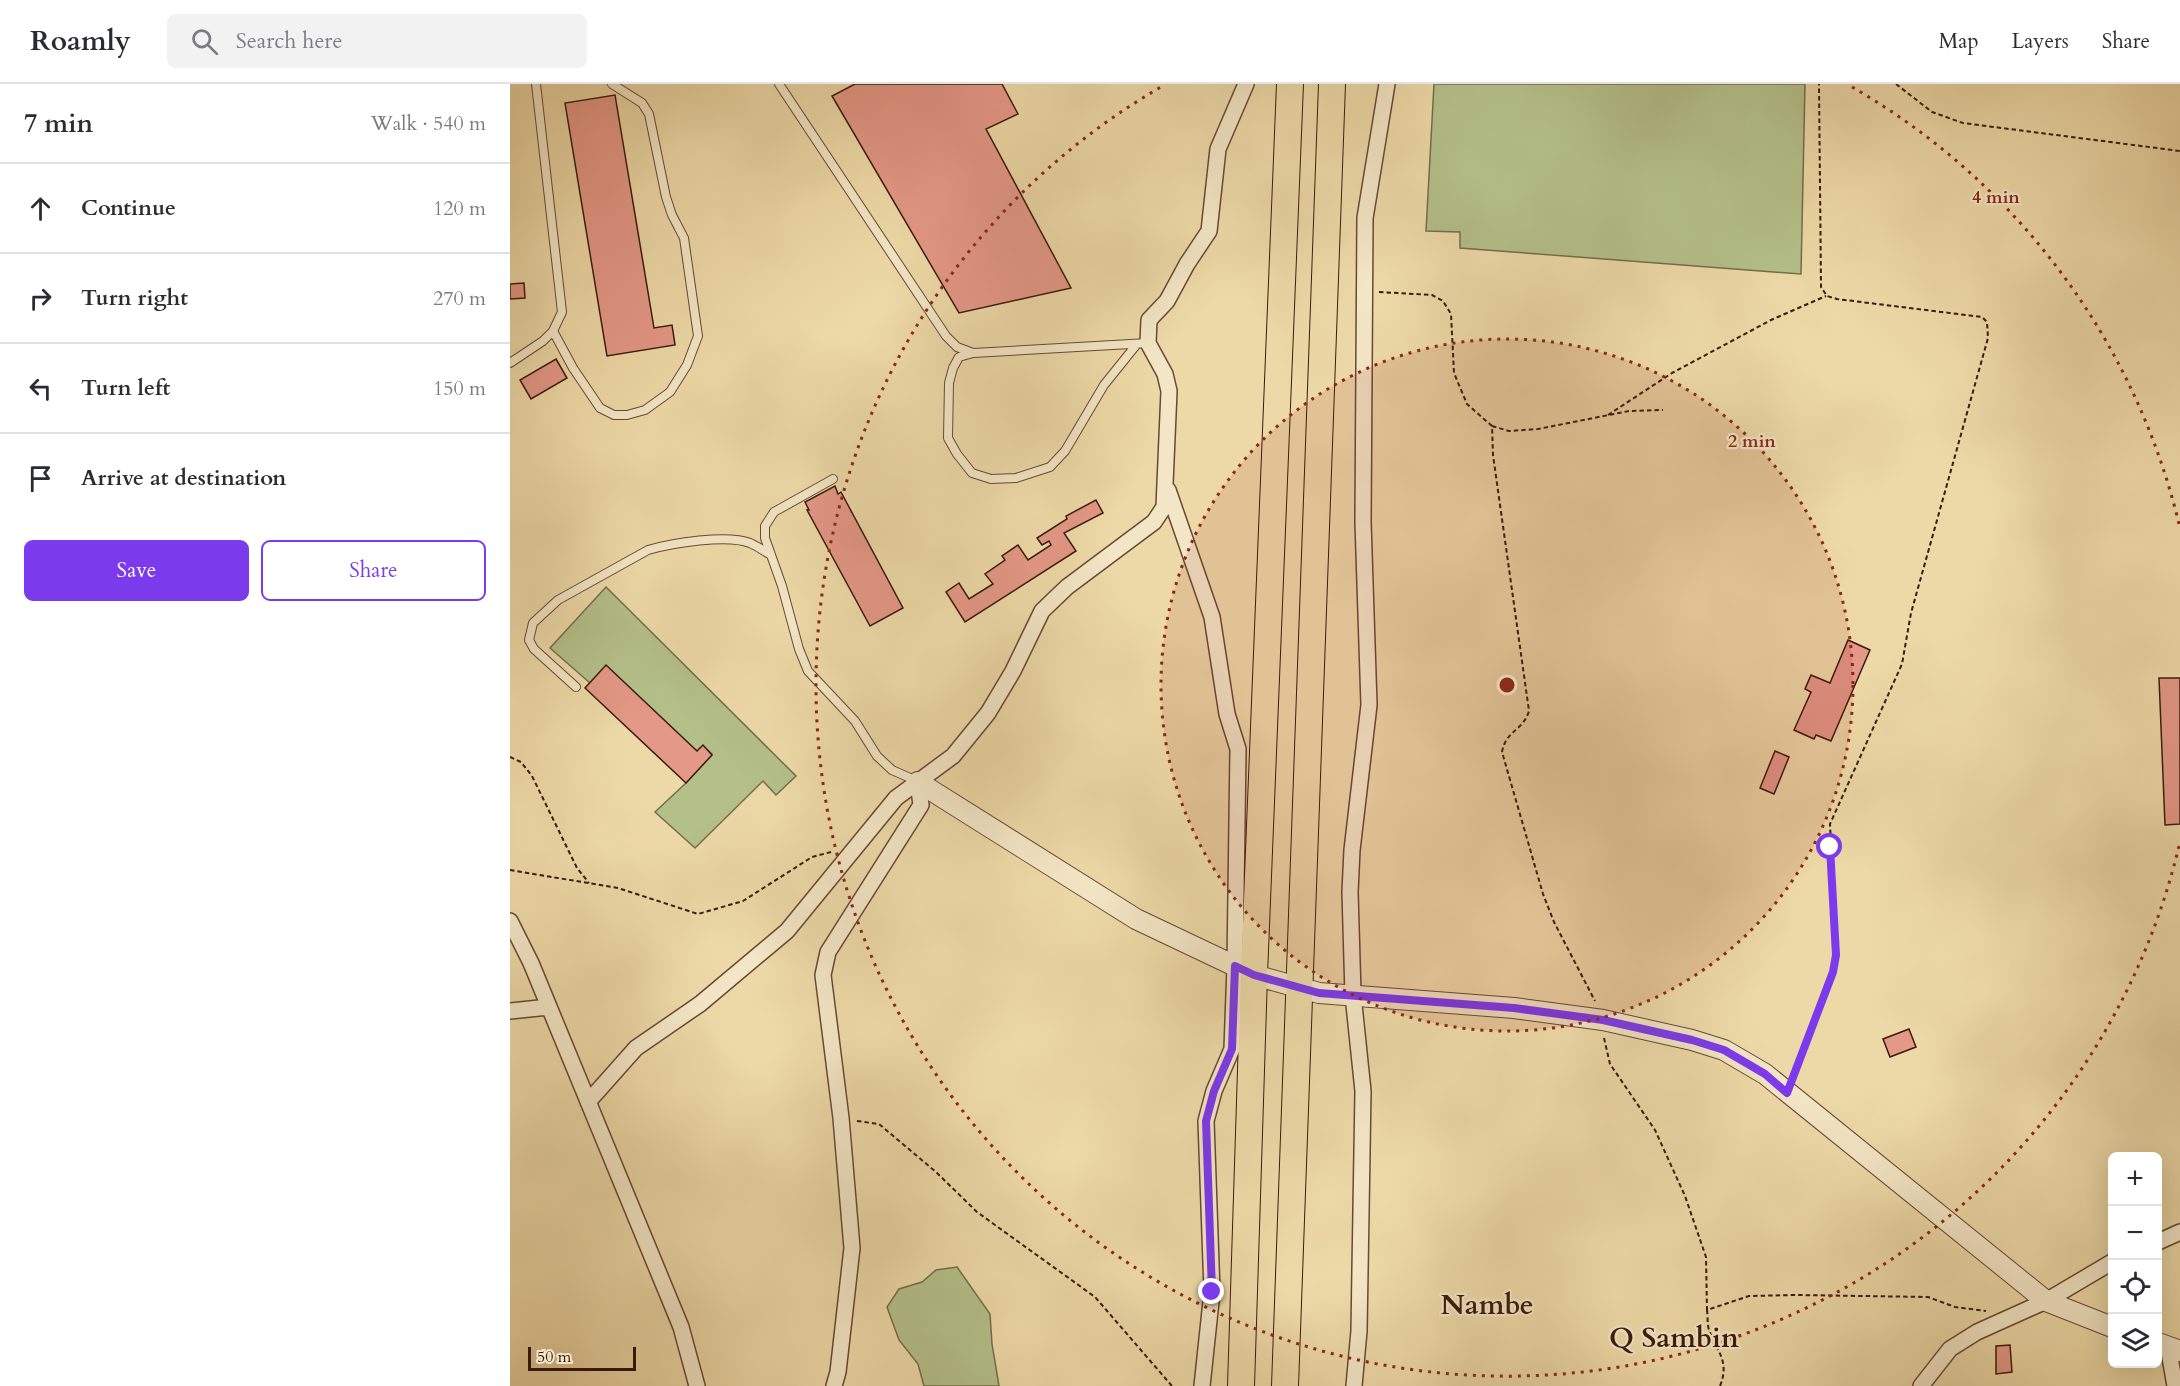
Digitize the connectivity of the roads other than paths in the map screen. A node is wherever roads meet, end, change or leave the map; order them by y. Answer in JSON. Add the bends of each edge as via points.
{"nodes":[{"id":1,"x":536,"y":84,"type":"edge"},
{"id":2,"x":612,"y":84,"type":"edge"},
{"id":3,"x":779,"y":84,"type":"edge"},
{"id":4,"x":1246,"y":84,"type":"edge"},
{"id":5,"x":1290,"y":84,"type":"edge"},
{"id":6,"x":1332,"y":84,"type":"edge"},
{"id":7,"x":1387,"y":84,"type":"edge"},
{"id":8,"x":552,"y":331,"type":"junction"},
{"id":9,"x":1143,"y":343,"type":"junction"},
{"id":10,"x":973,"y":353,"type":"junction"},
{"id":11,"x":510,"y":363,"type":"edge"},
{"id":12,"x":833,"y":479,"type":"dead end"},
{"id":13,"x":1165,"y":482,"type":"junction"},
{"id":14,"x":771,"y":555,"type":"junction"},
{"id":15,"x":576,"y":687,"type":"dead end"},
{"id":16,"x":918,"y":782,"type":"junction"},
{"id":17,"x":510,"y":921,"type":"edge"},
{"id":18,"x":1245,"y":970,"type":"junction"},
{"id":19,"x":1300,"y":988,"type":"junction"},
{"id":20,"x":1353,"y":996,"type":"junction"},
{"id":21,"x":549,"y":1006,"type":"junction"},
{"id":22,"x":510,"y":1011,"type":"edge"},
{"id":23,"x":588,"y":1102,"type":"junction"},
{"id":24,"x":2180,"y":1232,"type":"edge"},
{"id":25,"x":2162,"y":1240,"type":"edge"},
{"id":26,"x":2108,"y":1264,"type":"edge"},
{"id":27,"x":2046,"y":1301,"type":"junction"},
{"id":28,"x":2108,"y":1325,"type":"edge"},
{"id":29,"x":2168,"y":1346,"type":"edge"},
{"id":30,"x":697,"y":1386,"type":"edge"},
{"id":31,"x":834,"y":1386,"type":"edge"},
{"id":32,"x":1202,"y":1386,"type":"edge"},
{"id":33,"x":1241,"y":1386,"type":"edge"},
{"id":34,"x":1285,"y":1386,"type":"edge"},
{"id":35,"x":1354,"y":1386,"type":"edge"},
{"id":36,"x":1921,"y":1386,"type":"edge"},
{"id":37,"x":2175,"y":1386,"type":"edge"}],
"edges":[{"from":1,"to":8,"type":"lane","via":[[562,312]]},
{"from":2,"to":8,"type":"lane","via":[[642,103],[649,114],[666,197],[684,238],[698,336],[687,365],[670,392],[645,410],[627,415],[600,408]]},
{"from":3,"to":10,"type":"lane","via":[[946,336],[957,347]]},
{"from":4,"to":9,"type":"street","via":[[1218,149],[1209,231],[1167,302],[1149,320]]},
{"from":5,"to":18,"type":"highway"},
{"from":6,"to":19,"type":"highway"},
{"from":7,"to":20,"type":"street","via":[[1365,218],[1363,522],[1369,705],[1352,850]]},
{"from":8,"to":11,"type":"lane"},
{"from":9,"to":10,"type":"lane"},
{"from":9,"to":10,"type":"lane","via":[[1104,385],[1065,451],[1050,467],[1016,478],[991,479],[972,473],[948,438],[952,368],[959,357]]},
{"from":9,"to":13,"type":"street","via":[[1165,374],[1169,391]]},
{"from":12,"to":14,"type":"lane","via":[[774,512],[765,526]]},
{"from":13,"to":16,"type":"street","via":[[1164,507],[1154,522],[1067,587],[1042,611],[988,712],[953,756]]},
{"from":13,"to":18,"type":"street","via":[[1212,617],[1227,714],[1238,749]]},
{"from":14,"to":15,"type":"lane","via":[[750,543],[729,538],[664,545],[558,600],[533,623],[530,640],[534,649]]},
{"from":14,"to":16,"type":"lane","via":[[808,671],[855,721],[877,756],[892,770]]},
{"from":16,"to":18,"type":"street","via":[[1136,919]]},
{"from":16,"to":23,"type":"street","via":[[896,798],[787,931],[700,1004],[636,1048]]},
{"from":16,"to":31,"type":"street","via":[[921,805],[828,952],[823,975],[842,1118],[852,1248]]},
{"from":17,"to":21,"type":"street"},
{"from":18,"to":19,"type":"street"},
{"from":18,"to":32,"type":"street","via":[[1232,1049],[1206,1121],[1212,1292]]},
{"from":18,"to":33,"type":"highway"},
{"from":19,"to":20,"type":"street"},
{"from":19,"to":34,"type":"highway"},
{"from":20,"to":27,"type":"street","via":[[1514,1008],[1603,1020],[1724,1050],[1765,1074]]},
{"from":20,"to":35,"type":"street","via":[[1363,1091],[1359,1331]]},
{"from":21,"to":22,"type":"street"},
{"from":21,"to":23,"type":"street"},
{"from":23,"to":30,"type":"street","via":[[681,1327]]},
{"from":24,"to":25,"type":"street"},
{"from":26,"to":27,"type":"street"},
{"from":27,"to":28,"type":"street"},
{"from":27,"to":36,"type":"street","via":[[1977,1332],[1950,1349]]},
{"from":29,"to":37,"type":"street"}]}
